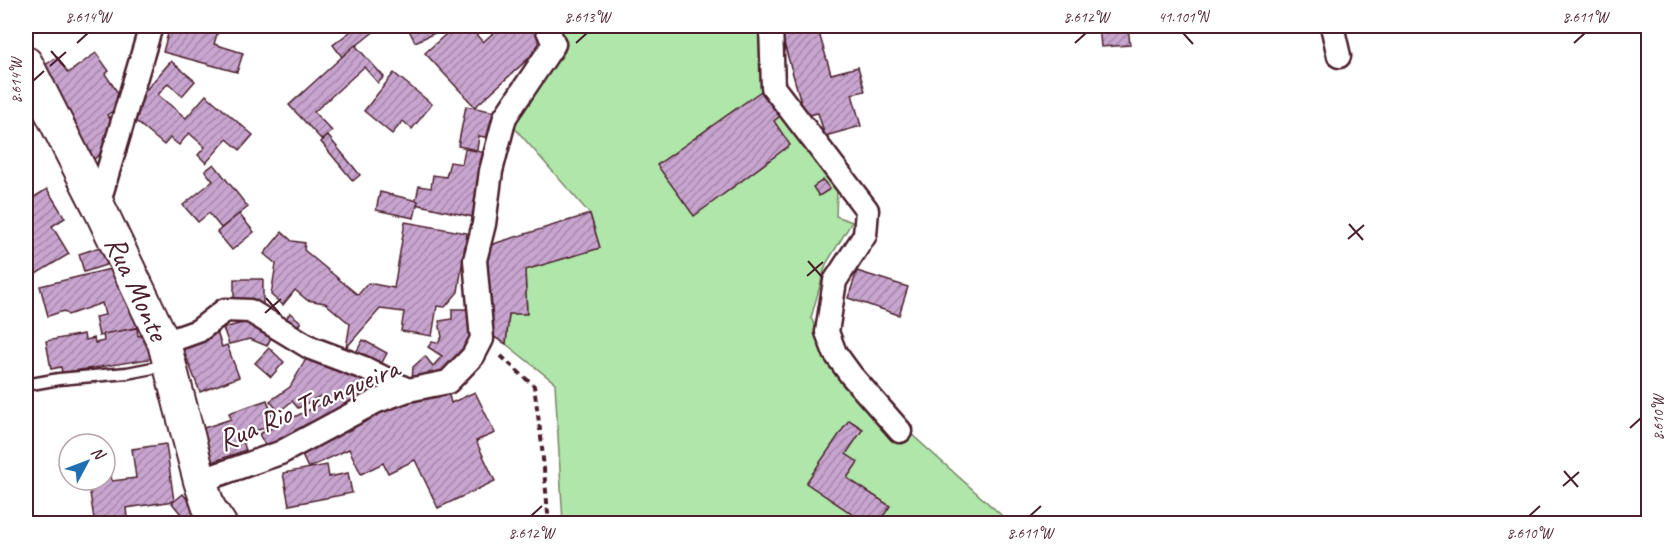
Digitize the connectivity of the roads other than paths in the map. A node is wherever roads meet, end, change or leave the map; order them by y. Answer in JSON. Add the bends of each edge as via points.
{"nodes":[{"id":1,"x":151,"y":26,"type":"edge"},
{"id":2,"x":546,"y":26,"type":"edge"},
{"id":3,"x":771,"y":26,"type":"edge"},
{"id":4,"x":1332,"y":26,"type":"edge"},
{"id":5,"x":1339,"y":56,"type":"dead end"},
{"id":6,"x":26,"y":63,"type":"edge"},
{"id":7,"x":98,"y":205,"type":"junction"},
{"id":8,"x":167,"y":353,"type":"junction"},
{"id":9,"x":26,"y":385,"type":"edge"},
{"id":10,"x":408,"y":390,"type":"junction"},
{"id":11,"x":900,"y":431,"type":"dead end"},
{"id":12,"x":200,"y":482,"type":"junction"},
{"id":13,"x":219,"y":524,"type":"edge"}],
"edges":[{"from":1,"to":7,"type":"street"},
{"from":2,"to":10,"type":"street","name":"Rua Rio Tranqueira","via":[[554,44],[505,117],[491,171],[476,260],[482,339],[473,356],[448,382]]},
{"from":3,"to":11,"type":"street","via":[[773,87],[867,210],[865,235],[835,281],[827,332],[835,353],[851,375]]},
{"from":4,"to":5,"type":"street"},
{"from":6,"to":7,"type":"main road","name":"Rua Monte"},
{"from":7,"to":8,"type":"main road","name":"Rua Monte"},
{"from":8,"to":9,"type":"lane","via":[[116,375]]},
{"from":8,"to":10,"type":"street","via":[[225,310],[250,311],[311,348]]},
{"from":8,"to":12,"type":"main road","name":"Rua Monte"},
{"from":10,"to":12,"type":"street","name":"Rua Rio Tranqueira","via":[[375,402],[279,453]]},
{"from":12,"to":13,"type":"main road","name":"Rua Monte"}]}
